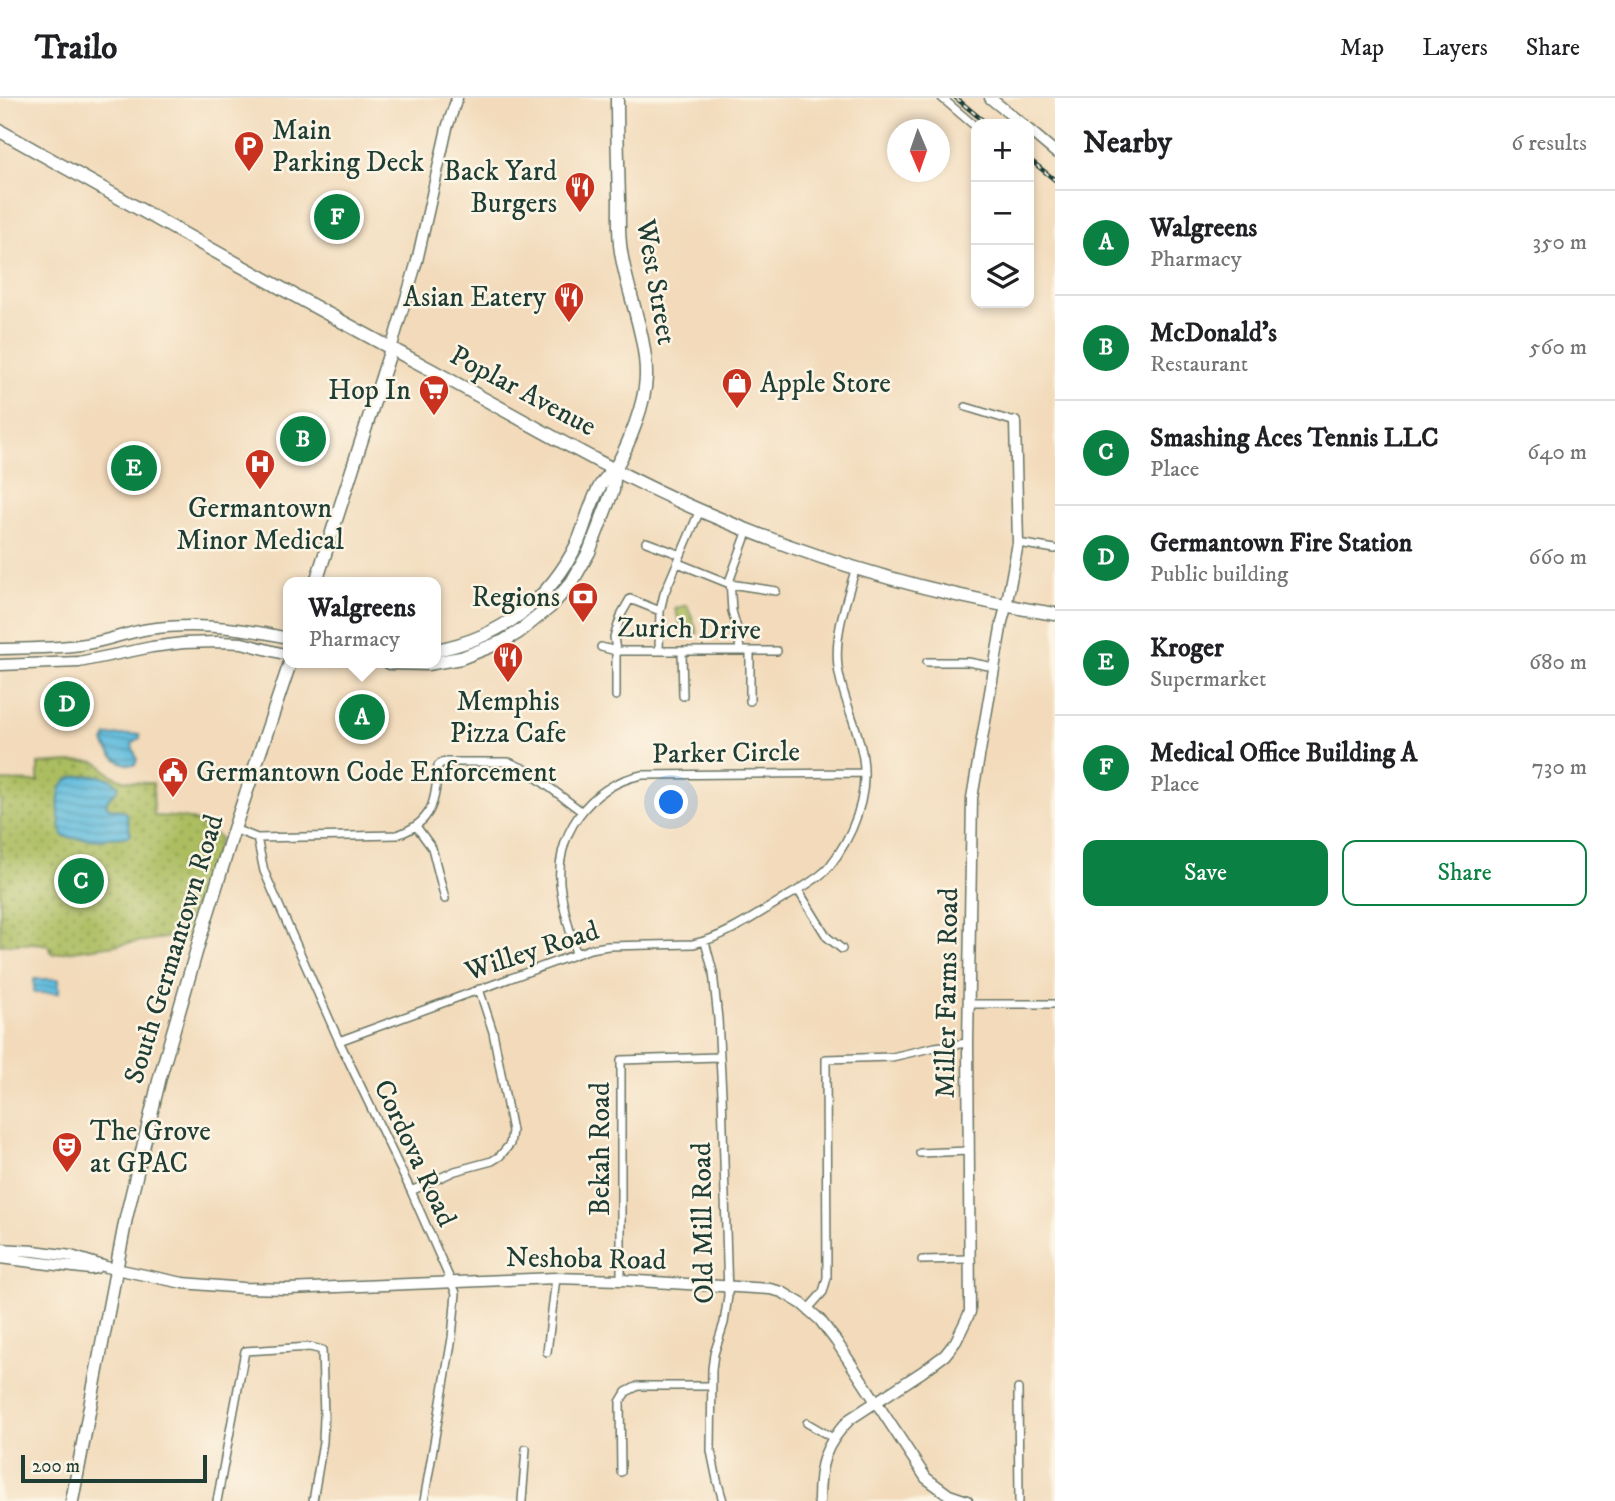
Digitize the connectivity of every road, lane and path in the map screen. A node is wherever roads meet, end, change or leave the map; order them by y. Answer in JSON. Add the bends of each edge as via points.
{"nodes":[{"id":1,"x":457,"y":98,"type":"edge"},
{"id":2,"x":617,"y":98,"type":"edge"},
{"id":3,"x":942,"y":98,"type":"edge"},
{"id":4,"x":990,"y":98,"type":"edge"},
{"id":5,"x":1016,"y":119,"type":"edge"},
{"id":6,"x":971,"y":123,"type":"edge"},
{"id":7,"x":0,"y":131,"type":"edge"},
{"id":8,"x":1034,"y":134,"type":"edge"},
{"id":9,"x":1055,"y":152,"type":"edge"},
{"id":10,"x":391,"y":349,"type":"junction"},
{"id":11,"x":967,"y":407,"type":"dead end"},
{"id":12,"x":1015,"y":422,"type":"joint"},
{"id":13,"x":615,"y":469,"type":"junction"},
{"id":14,"x":700,"y":510,"type":"junction"},
{"id":15,"x":748,"y":530,"type":"junction"},
{"id":16,"x":646,"y":542,"type":"dead end"},
{"id":17,"x":1018,"y":543,"type":"junction"},
{"id":18,"x":1055,"y":549,"type":"edge"},
{"id":19,"x":679,"y":559,"type":"junction"},
{"id":20,"x":856,"y":568,"type":"junction"},
{"id":21,"x":318,"y":577,"type":"edge"},
{"id":22,"x":730,"y":584,"type":"junction"},
{"id":23,"x":776,"y":591,"type":"dead end"},
{"id":24,"x":1006,"y":607,"type":"junction"},
{"id":25,"x":660,"y":611,"type":"junction"},
{"id":26,"x":1055,"y":614,"type":"edge"},
{"id":27,"x":283,"y":637,"type":"edge"},
{"id":28,"x":601,"y":647,"type":"dead end"},
{"id":29,"x":441,"y":649,"type":"edge"},
{"id":30,"x":0,"y":650,"type":"edge"},
{"id":31,"x":616,"y":651,"type":"junction"},
{"id":32,"x":659,"y":651,"type":"junction"},
{"id":33,"x":682,"y":651,"type":"junction"},
{"id":34,"x":740,"y":651,"type":"junction"},
{"id":35,"x":750,"y":651,"type":"junction"},
{"id":36,"x":777,"y":651,"type":"dead end"},
{"id":37,"x":283,"y":653,"type":"edge"},
{"id":38,"x":63,"y":655,"type":"junction"},
{"id":39,"x":441,"y":662,"type":"edge"},
{"id":40,"x":927,"y":662,"type":"dead end"},
{"id":41,"x":32,"y":664,"type":"junction"},
{"id":42,"x":0,"y":665,"type":"edge"},
{"id":43,"x":994,"y":667,"type":"junction"},
{"id":44,"x":288,"y":668,"type":"edge"},
{"id":45,"x":616,"y":696,"type":"dead end"},
{"id":46,"x":683,"y":696,"type":"dead end"},
{"id":47,"x":750,"y":701,"type":"dead end"},
{"id":48,"x":864,"y":773,"type":"junction"},
{"id":49,"x":581,"y":811,"type":"junction"},
{"id":50,"x":416,"y":826,"type":"junction"},
{"id":51,"x":234,"y":829,"type":"junction"},
{"id":52,"x":257,"y":838,"type":"junction"},
{"id":53,"x":798,"y":890,"type":"junction"},
{"id":54,"x":445,"y":899,"type":"dead end"},
{"id":55,"x":705,"y":942,"type":"junction"},
{"id":56,"x":842,"y":949,"type":"dead end"},
{"id":57,"x":576,"y":954,"type":"junction"},
{"id":58,"x":479,"y":989,"type":"junction"},
{"id":59,"x":970,"y":1004,"type":"junction"},
{"id":60,"x":1055,"y":1004,"type":"edge"},
{"id":61,"x":339,"y":1041,"type":"junction"},
{"id":62,"x":968,"y":1043,"type":"junction"},
{"id":63,"x":719,"y":1057,"type":"junction"},
{"id":64,"x":969,"y":1151,"type":"junction"},
{"id":65,"x":920,"y":1153,"type":"dead end"},
{"id":66,"x":411,"y":1191,"type":"junction"},
{"id":67,"x":0,"y":1249,"type":"edge"},
{"id":68,"x":0,"y":1258,"type":"edge"},
{"id":69,"x":970,"y":1259,"type":"junction"},
{"id":70,"x":922,"y":1260,"type":"dead end"},
{"id":71,"x":111,"y":1268,"type":"junction"},
{"id":72,"x":556,"y":1278,"type":"junction"},
{"id":73,"x":621,"y":1280,"type":"junction"},
{"id":74,"x":452,"y":1282,"type":"junction"},
{"id":75,"x":727,"y":1287,"type":"junction"},
{"id":76,"x":808,"y":1309,"type":"junction"},
{"id":77,"x":547,"y":1352,"type":"dead end"},
{"id":78,"x":712,"y":1386,"type":"junction"},
{"id":79,"x":1018,"y":1389,"type":"dead end"},
{"id":80,"x":875,"y":1402,"type":"junction"},
{"id":81,"x":807,"y":1423,"type":"dead end"},
{"id":82,"x":833,"y":1438,"type":"junction"},
{"id":83,"x":526,"y":1449,"type":"dead end"},
{"id":84,"x":621,"y":1472,"type":"dead end"},
{"id":85,"x":72,"y":1501,"type":"edge"},
{"id":86,"x":216,"y":1501,"type":"edge"},
{"id":87,"x":313,"y":1501,"type":"edge"},
{"id":88,"x":424,"y":1501,"type":"edge"},
{"id":89,"x":522,"y":1501,"type":"edge"},
{"id":90,"x":723,"y":1501,"type":"edge"},
{"id":91,"x":819,"y":1501,"type":"edge"},
{"id":92,"x":967,"y":1501,"type":"edge"},
{"id":93,"x":1019,"y":1501,"type":"edge"}],
"edges":[{"from":1,"to":10,"type":"street","via":[[418,261]]},
{"from":2,"to":13,"type":"main road","name":"West Street","via":[[620,249],[646,377],[642,405]]},
{"from":3,"to":6,"type":"street"},
{"from":4,"to":5,"type":"street"},
{"from":7,"to":10,"type":"main road","name":"Poplar Avenue"},
{"from":8,"to":9,"type":"street"},
{"from":10,"to":13,"type":"main road","name":"Poplar Avenue"},
{"from":10,"to":21,"type":"main road"},
{"from":11,"to":12,"type":"street"},
{"from":12,"to":17,"type":"street","name":"Miller Farms Road"},
{"from":13,"to":14,"type":"main road","name":"Poplar Avenue"},
{"from":13,"to":29,"type":"main road","via":[[601,484],[577,543],[552,585],[513,620],[480,638]]},
{"from":13,"to":39,"type":"main road","via":[[613,490],[589,552],[550,607],[494,645]]},
{"from":14,"to":15,"type":"main road","name":"Poplar Avenue"},
{"from":14,"to":19,"type":"street"},
{"from":15,"to":20,"type":"main road","name":"Poplar Avenue"},
{"from":15,"to":22,"type":"street"},
{"from":16,"to":19,"type":"street"},
{"from":17,"to":18,"type":"street"},
{"from":17,"to":24,"type":"street","name":"Miller Farms Road"},
{"from":19,"to":22,"type":"street"},
{"from":19,"to":25,"type":"street"},
{"from":20,"to":24,"type":"main road","name":"Poplar Avenue"},
{"from":20,"to":48,"type":"street","name":"Willey Road","via":[[839,629],[837,660]]},
{"from":22,"to":23,"type":"street"},
{"from":22,"to":34,"type":"street"},
{"from":24,"to":26,"type":"main road","name":"Poplar Avenue"},
{"from":24,"to":43,"type":"street","name":"Miller Farms Road"},
{"from":25,"to":31,"type":"street","via":[[630,599],[614,637]]},
{"from":25,"to":32,"type":"street"},
{"from":27,"to":38,"type":"street","via":[[208,626],[149,629]]},
{"from":28,"to":31,"type":"street","name":"Zurich Drive"},
{"from":30,"to":38,"type":"street"},
{"from":30,"to":41,"type":"street","via":[[26,655]]},
{"from":31,"to":32,"type":"street","name":"Zurich Drive"},
{"from":31,"to":45,"type":"street"},
{"from":32,"to":33,"type":"street","name":"Zurich Drive"},
{"from":33,"to":34,"type":"street","name":"Zurich Drive"},
{"from":33,"to":46,"type":"street"},
{"from":34,"to":35,"type":"street","name":"Zurich Drive"},
{"from":35,"to":36,"type":"street","name":"Zurich Drive"},
{"from":35,"to":47,"type":"street"},
{"from":37,"to":38,"type":"street","via":[[242,643],[208,642],[152,647],[98,659]]},
{"from":38,"to":41,"type":"street"},
{"from":40,"to":43,"type":"street"},
{"from":41,"to":42,"type":"street"},
{"from":43,"to":59,"type":"street","name":"Miller Farms Road","via":[[972,798]]},
{"from":44,"to":51,"type":"main road","name":"South Germantown Road"},
{"from":48,"to":49,"type":"street","name":"Parker Circle","via":[[642,775],[603,792]]},
{"from":48,"to":53,"type":"street","name":"Willey Road","via":[[850,835],[826,871]]},
{"from":49,"to":50,"type":"street","via":[[509,762],[447,762],[438,766],[434,802]]},
{"from":49,"to":57,"type":"street","name":"Parker Circle","via":[[564,848],[560,870],[560,890]]},
{"from":50,"to":52,"type":"street","via":[[397,835]]},
{"from":50,"to":54,"type":"street","via":[[432,848]]},
{"from":51,"to":52,"type":"street"},
{"from":51,"to":71,"type":"main road","name":"South Germantown Road","via":[[173,1029]]},
{"from":52,"to":61,"type":"street","name":"Cordova Road","via":[[264,871]]},
{"from":53,"to":55,"type":"street","name":"Willey Road"},
{"from":53,"to":56,"type":"street","via":[[827,937]]},
{"from":55,"to":57,"type":"street","name":"Willey Road","via":[[608,946]]},
{"from":55,"to":63,"type":"street","name":"Old Mill Road","via":[[716,991]]},
{"from":57,"to":58,"type":"street","name":"Willey Road"},
{"from":58,"to":61,"type":"street","name":"Willey Road"},
{"from":58,"to":66,"type":"street","via":[[493,1032],[512,1131],[510,1144],[492,1161]]},
{"from":59,"to":60,"type":"street"},
{"from":59,"to":62,"type":"street","name":"Miller Farms Road"},
{"from":61,"to":66,"type":"street","name":"Cordova Road"},
{"from":62,"to":64,"type":"street","name":"Miller Farms Road"},
{"from":62,"to":76,"type":"street","via":[[892,1057],[826,1059],[827,1279]]},
{"from":63,"to":73,"type":"street","name":"Bekah Road","via":[[621,1060]]},
{"from":63,"to":75,"type":"street","name":"Old Mill Road"},
{"from":64,"to":65,"type":"street"},
{"from":64,"to":69,"type":"street","name":"Miller Farms Road"},
{"from":66,"to":74,"type":"street","name":"Cordova Road"},
{"from":67,"to":71,"type":"street","name":"Neshoba Road","via":[[71,1256]]},
{"from":68,"to":71,"type":"street","name":"Neshoba Road"},
{"from":69,"to":70,"type":"street"},
{"from":69,"to":80,"type":"street","name":"Miller Farms Road","via":[[970,1312],[956,1341],[932,1366]]},
{"from":71,"to":74,"type":"street","name":"Neshoba Road","via":[[183,1283],[262,1289]]},
{"from":71,"to":85,"type":"main road","name":"South Germantown Road"},
{"from":72,"to":73,"type":"street","name":"Neshoba Road"},
{"from":72,"to":74,"type":"street","name":"Neshoba Road"},
{"from":72,"to":77,"type":"street"},
{"from":73,"to":75,"type":"street","name":"Neshoba Road"},
{"from":74,"to":88,"type":"street","name":"Cordova Road","via":[[454,1321]]},
{"from":75,"to":76,"type":"street","name":"Neshoba Road","via":[[776,1290]]},
{"from":75,"to":78,"type":"street","name":"Old Mill Road"},
{"from":76,"to":80,"type":"street","name":"Neshoba Road","via":[[833,1336]]},
{"from":78,"to":84,"type":"street","via":[[638,1386],[626,1392],[620,1402]]},
{"from":78,"to":90,"type":"street","name":"Old Mill Road","via":[[711,1451]]},
{"from":79,"to":93,"type":"street"},
{"from":80,"to":82,"type":"street","name":"Miller Farms Road"},
{"from":80,"to":92,"type":"street","name":"Neshoba Road","via":[[926,1478],[949,1495]]},
{"from":81,"to":82,"type":"street"},
{"from":82,"to":91,"type":"street","name":"Miller Farms Road","via":[[823,1458]]},
{"from":83,"to":89,"type":"street"},
{"from":86,"to":87,"type":"street","via":[[245,1351],[310,1347],[322,1350],[324,1418]]}]}
